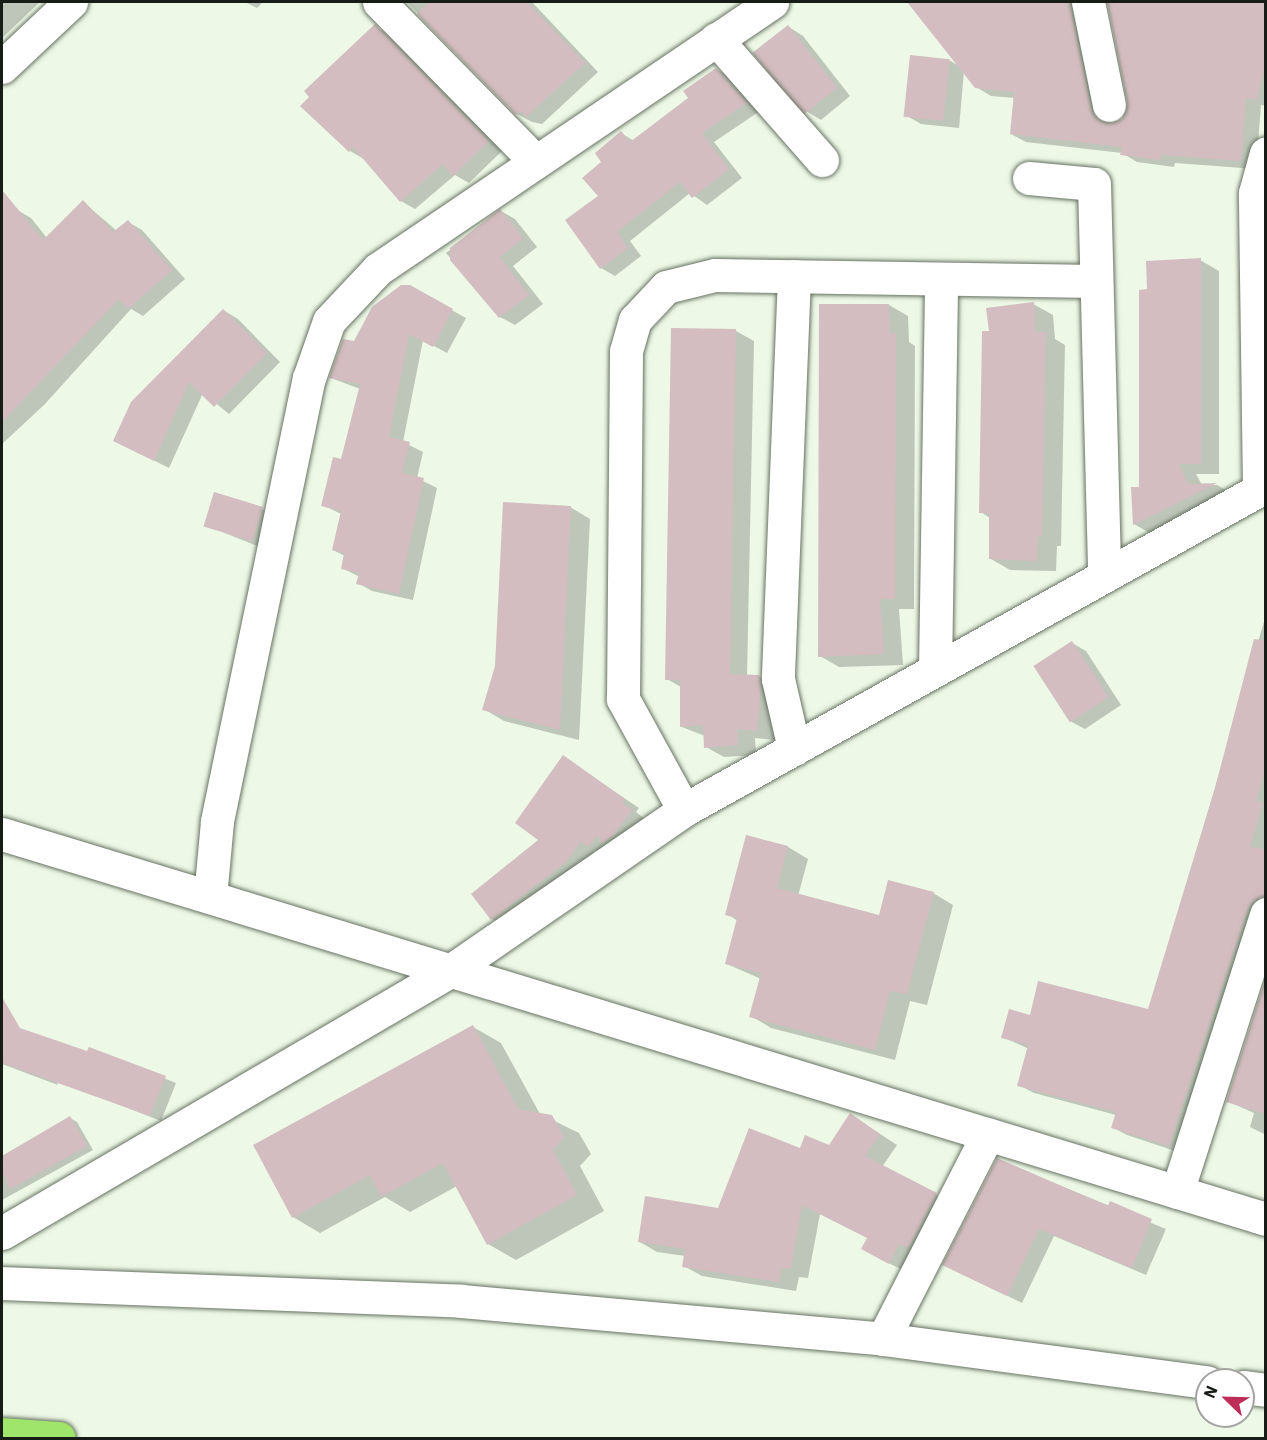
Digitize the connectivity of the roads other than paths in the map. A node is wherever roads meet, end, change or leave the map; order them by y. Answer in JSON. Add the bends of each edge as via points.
{"nodes":[{"id":1,"x":71,"y":2,"type":"edge"},
{"id":2,"x":379,"y":2,"type":"edge"},
{"id":3,"x":772,"y":2,"type":"edge"},
{"id":4,"x":1088,"y":2,"type":"edge"},
{"id":5,"x":716,"y":39,"type":"junction"},
{"id":6,"x":2,"y":67,"type":"edge"},
{"id":7,"x":1109,"y":105,"type":"dead end"},
{"id":8,"x":1266,"y":153,"type":"edge"},
{"id":9,"x":822,"y":160,"type":"dead end"},
{"id":10,"x":535,"y":161,"type":"junction"},
{"id":11,"x":1029,"y":178,"type":"dead end"},
{"id":12,"x":794,"y":276,"type":"junction"},
{"id":13,"x":941,"y":279,"type":"junction"},
{"id":14,"x":1095,"y":281,"type":"junction"},
{"id":15,"x":1262,"y":488,"type":"edge"},
{"id":16,"x":1104,"y":576,"type":"junction"},
{"id":17,"x":935,"y":670,"type":"junction"},
{"id":18,"x":794,"y":749,"type":"junction"},
{"id":19,"x":684,"y":810,"type":"junction"},
{"id":20,"x":2,"y":834,"type":"edge"},
{"id":21,"x":210,"y":897,"type":"junction"},
{"id":22,"x":1266,"y":914,"type":"edge"},
{"id":23,"x":450,"y":971,"type":"junction"},
{"id":24,"x":988,"y":1134,"type":"junction"},
{"id":25,"x":1177,"y":1192,"type":"junction"},
{"id":26,"x":1266,"y":1219,"type":"edge"},
{"id":27,"x":2,"y":1233,"type":"edge"},
{"id":28,"x":2,"y":1283,"type":"edge"},
{"id":29,"x":884,"y":1339,"type":"junction"},
{"id":30,"x":1195,"y":1380,"type":"edge"},
{"id":31,"x":2,"y":1434,"type":"edge"},
{"id":32,"x":58,"y":1438,"type":"edge"}],
"edges":[{"from":1,"to":6,"type":"street"},
{"from":2,"to":10,"type":"street"},
{"from":3,"to":5,"type":"street"},
{"from":4,"to":7,"type":"street"},
{"from":5,"to":9,"type":"street"},
{"from":5,"to":10,"type":"street"},
{"from":8,"to":15,"type":"street","via":[[1256,193]]},
{"from":10,"to":21,"type":"street","via":[[378,269],[328,321],[309,378],[224,786]]},
{"from":11,"to":14,"type":"street","via":[[1094,184]]},
{"from":12,"to":13,"type":"street"},
{"from":12,"to":18,"type":"street","via":[[778,679]]},
{"from":12,"to":19,"type":"street","via":[[715,275],[666,287],[635,320],[626,351],[623,699]]},
{"from":13,"to":14,"type":"street"},
{"from":13,"to":17,"type":"street"},
{"from":14,"to":16,"type":"street"},
{"from":15,"to":16,"type":"street"},
{"from":16,"to":17,"type":"street"},
{"from":17,"to":18,"type":"street"},
{"from":18,"to":19,"type":"street"},
{"from":19,"to":23,"type":"street"},
{"from":20,"to":21,"type":"street"},
{"from":21,"to":23,"type":"street"},
{"from":22,"to":25,"type":"street"},
{"from":23,"to":24,"type":"street"},
{"from":23,"to":27,"type":"street"},
{"from":24,"to":25,"type":"street"},
{"from":24,"to":29,"type":"street"},
{"from":25,"to":26,"type":"street"},
{"from":28,"to":29,"type":"street","via":[[461,1301]]},
{"from":29,"to":30,"type":"street"},
{"from":31,"to":32,"type":"highway"}]}
